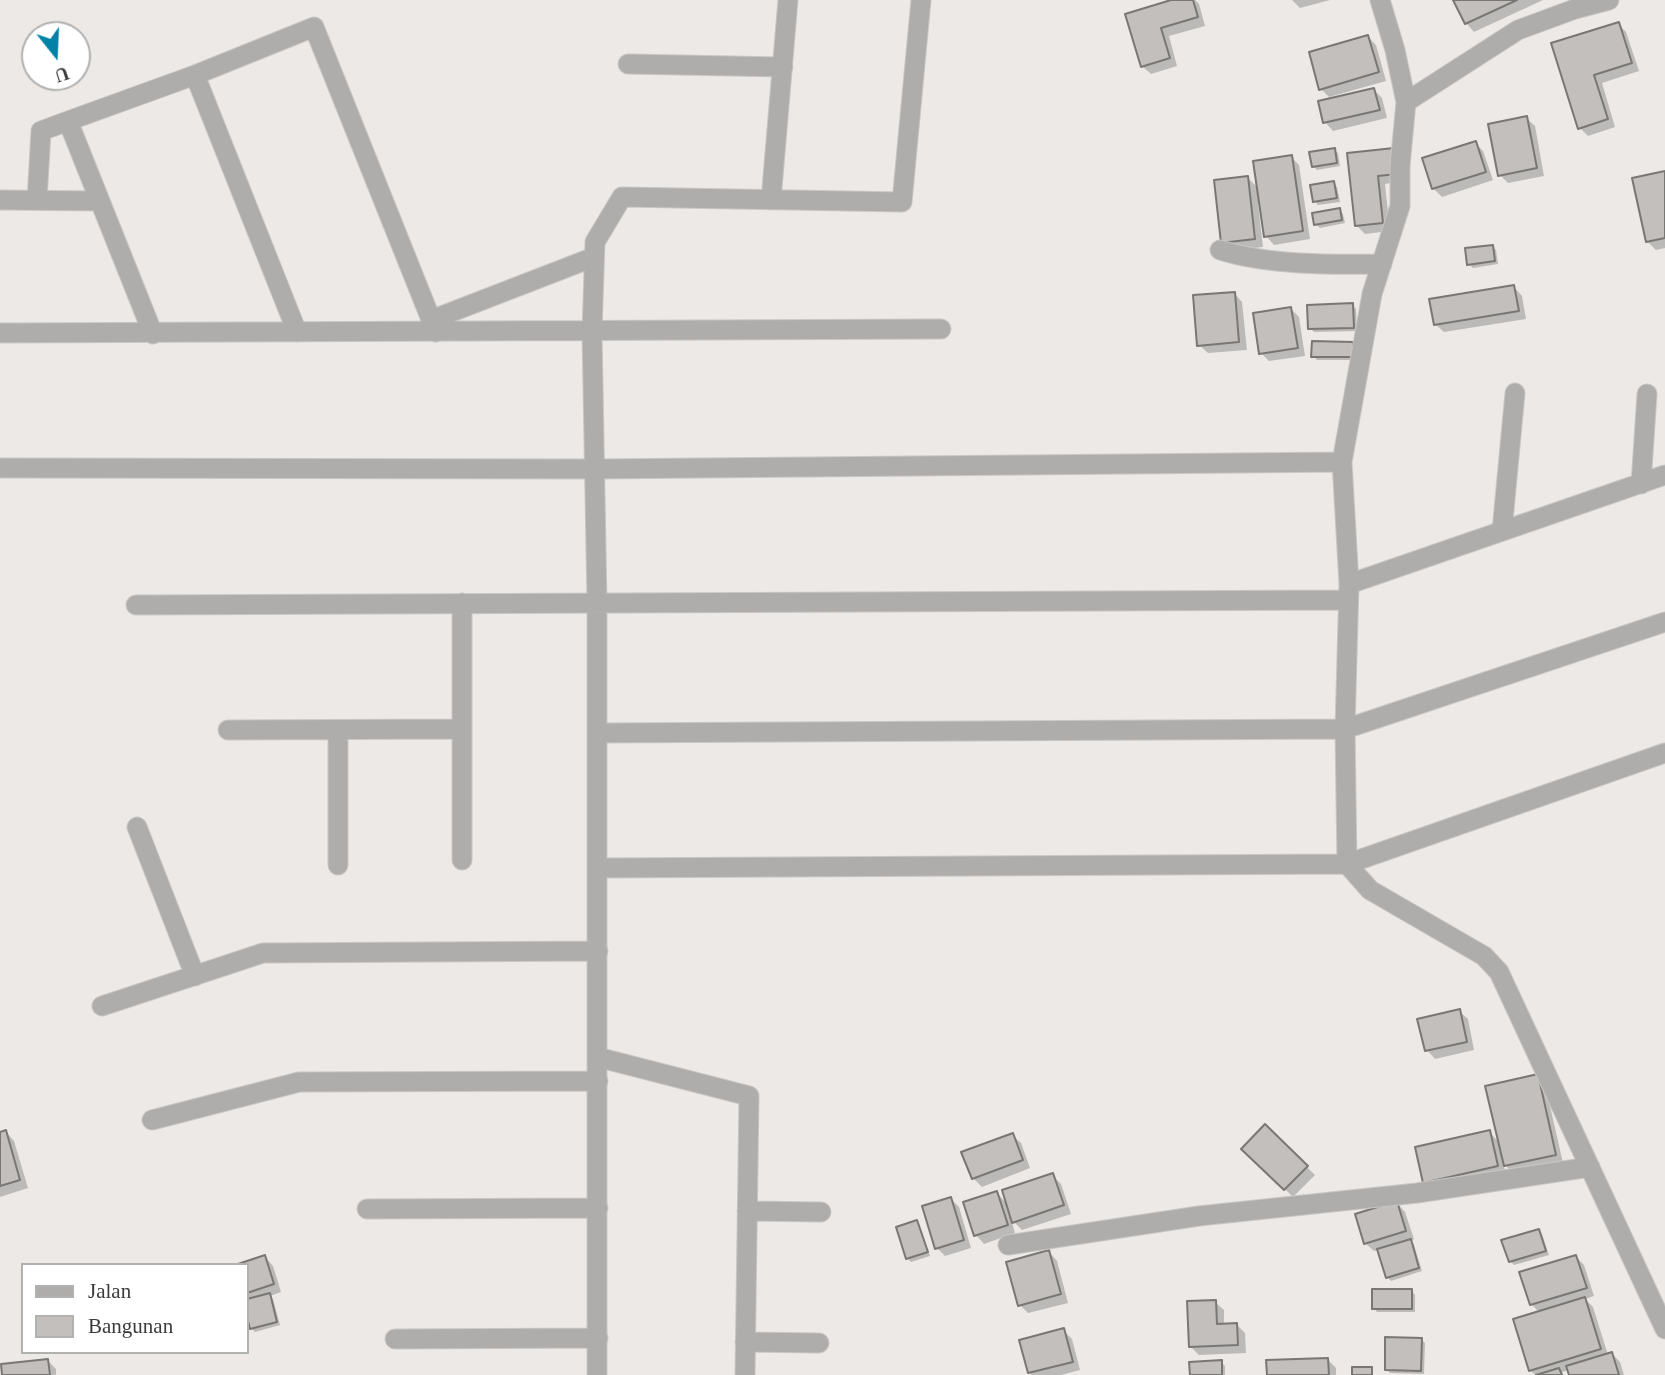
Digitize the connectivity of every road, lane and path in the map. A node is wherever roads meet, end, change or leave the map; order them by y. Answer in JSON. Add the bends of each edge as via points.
{"nodes":[{"id":1,"x":788,"y":0,"type":"edge"},
{"id":2,"x":920,"y":0,"type":"edge"},
{"id":3,"x":1380,"y":0,"type":"edge"},
{"id":4,"x":1609,"y":0,"type":"edge"},
{"id":5,"x":628,"y":64,"type":"dead end"},
{"id":6,"x":783,"y":67,"type":"junction"},
{"id":7,"x":195,"y":75,"type":"junction"},
{"id":8,"x":1406,"y":102,"type":"junction"},
{"id":9,"x":68,"y":121,"type":"junction"},
{"id":10,"x":0,"y":200,"type":"edge"},
{"id":11,"x":37,"y":200,"type":"junction"},
{"id":12,"x":771,"y":200,"type":"junction"},
{"id":13,"x":100,"y":201,"type":"junction"},
{"id":14,"x":1220,"y":250,"type":"dead end"},
{"id":15,"x":594,"y":257,"type":"junction"},
{"id":16,"x":1382,"y":264,"type":"junction"},
{"id":17,"x":434,"y":326,"type":"junction"},
{"id":18,"x":942,"y":329,"type":"dead end"},
{"id":19,"x":297,"y":332,"type":"junction"},
{"id":20,"x":592,"y":332,"type":"junction"},
{"id":21,"x":0,"y":333,"type":"edge"},
{"id":22,"x":153,"y":334,"type":"junction"},
{"id":23,"x":1515,"y":393,"type":"dead end"},
{"id":24,"x":1647,"y":394,"type":"dead end"},
{"id":25,"x":1342,"y":462,"type":"junction"},
{"id":26,"x":0,"y":468,"type":"edge"},
{"id":27,"x":595,"y":469,"type":"junction"},
{"id":28,"x":1665,"y":475,"type":"edge"},
{"id":29,"x":1641,"y":484,"type":"junction"},
{"id":30,"x":1502,"y":531,"type":"junction"},
{"id":31,"x":1349,"y":592,"type":"junction"},
{"id":32,"x":462,"y":603,"type":"junction"},
{"id":33,"x":597,"y":603,"type":"junction"},
{"id":34,"x":136,"y":605,"type":"dead end"},
{"id":35,"x":1665,"y":622,"type":"edge"},
{"id":36,"x":462,"y":729,"type":"junction"},
{"id":37,"x":1345,"y":729,"type":"junction"},
{"id":38,"x":228,"y":730,"type":"dead end"},
{"id":39,"x":338,"y":730,"type":"junction"},
{"id":40,"x":598,"y":733,"type":"junction"},
{"id":41,"x":1665,"y":753,"type":"edge"},
{"id":42,"x":137,"y":827,"type":"dead end"},
{"id":43,"x":462,"y":860,"type":"dead end"},
{"id":44,"x":1347,"y":864,"type":"junction"},
{"id":45,"x":338,"y":865,"type":"dead end"},
{"id":46,"x":598,"y":868,"type":"junction"},
{"id":47,"x":598,"y":951,"type":"junction"},
{"id":48,"x":195,"y":976,"type":"junction"},
{"id":49,"x":102,"y":1006,"type":"dead end"},
{"id":50,"x":597,"y":1057,"type":"junction"},
{"id":51,"x":598,"y":1081,"type":"junction"},
{"id":52,"x":152,"y":1120,"type":"dead end"},
{"id":53,"x":1590,"y":1167,"type":"junction"},
{"id":54,"x":598,"y":1208,"type":"junction"},
{"id":55,"x":367,"y":1209,"type":"dead end"},
{"id":56,"x":747,"y":1211,"type":"junction"},
{"id":57,"x":821,"y":1212,"type":"dead end"},
{"id":58,"x":1008,"y":1245,"type":"dead end"},
{"id":59,"x":1665,"y":1329,"type":"edge"},
{"id":60,"x":597,"y":1338,"type":"junction"},
{"id":61,"x":395,"y":1339,"type":"dead end"},
{"id":62,"x":745,"y":1342,"type":"junction"},
{"id":63,"x":819,"y":1343,"type":"dead end"},
{"id":64,"x":597,"y":1375,"type":"edge"},
{"id":65,"x":745,"y":1375,"type":"edge"}],
"edges":[{"from":1,"to":6,"type":"street"},
{"from":2,"to":12,"type":"street","via":[[902,202]]},
{"from":3,"to":8,"type":"street"},
{"from":4,"to":8,"type":"street","via":[[1518,30]]},
{"from":5,"to":6,"type":"street"},
{"from":6,"to":12,"type":"street"},
{"from":7,"to":9,"type":"street"},
{"from":7,"to":17,"type":"street","via":[[314,27]]},
{"from":7,"to":19,"type":"street"},
{"from":8,"to":16,"type":"street","via":[[1400,206]]},
{"from":9,"to":11,"type":"street","via":[[41,131]]},
{"from":9,"to":13,"type":"street"},
{"from":10,"to":11,"type":"street"},
{"from":11,"to":13,"type":"street"},
{"from":12,"to":15,"type":"street","via":[[622,197],[595,242]]},
{"from":13,"to":22,"type":"street"},
{"from":14,"to":16,"type":"street","via":[[1239,256],[1341,265]]},
{"from":15,"to":17,"type":"street"},
{"from":15,"to":20,"type":"street"},
{"from":16,"to":25,"type":"street","via":[[1372,294]]},
{"from":17,"to":19,"type":"street"},
{"from":17,"to":20,"type":"street"},
{"from":18,"to":20,"type":"street"},
{"from":19,"to":22,"type":"street"},
{"from":20,"to":27,"type":"street"},
{"from":21,"to":22,"type":"street"},
{"from":23,"to":30,"type":"street"},
{"from":24,"to":29,"type":"street"},
{"from":25,"to":27,"type":"street"},
{"from":25,"to":31,"type":"street"},
{"from":26,"to":27,"type":"street"},
{"from":27,"to":33,"type":"street"},
{"from":28,"to":29,"type":"street"},
{"from":29,"to":30,"type":"street"},
{"from":30,"to":31,"type":"street"},
{"from":31,"to":33,"type":"street"},
{"from":31,"to":37,"type":"street"},
{"from":32,"to":33,"type":"street"},
{"from":32,"to":34,"type":"street"},
{"from":32,"to":36,"type":"street"},
{"from":33,"to":40,"type":"street"},
{"from":35,"to":37,"type":"street"},
{"from":36,"to":39,"type":"street"},
{"from":36,"to":43,"type":"street"},
{"from":37,"to":40,"type":"street"},
{"from":37,"to":44,"type":"street"},
{"from":38,"to":39,"type":"street"},
{"from":39,"to":45,"type":"street"},
{"from":40,"to":46,"type":"street"},
{"from":41,"to":44,"type":"street"},
{"from":42,"to":48,"type":"street"},
{"from":44,"to":46,"type":"street"},
{"from":44,"to":53,"type":"street","via":[[1370,890],[1484,956],[1499,972]]},
{"from":46,"to":47,"type":"street"},
{"from":47,"to":48,"type":"street","via":[[263,953]]},
{"from":47,"to":50,"type":"street"},
{"from":48,"to":49,"type":"street"},
{"from":50,"to":51,"type":"street"},
{"from":50,"to":56,"type":"street","via":[[749,1096]]},
{"from":51,"to":52,"type":"street","via":[[299,1082]]},
{"from":51,"to":54,"type":"street"},
{"from":53,"to":58,"type":"street"},
{"from":53,"to":59,"type":"street"},
{"from":54,"to":55,"type":"street"},
{"from":54,"to":60,"type":"street"},
{"from":56,"to":57,"type":"street"},
{"from":56,"to":62,"type":"street"},
{"from":60,"to":61,"type":"street"},
{"from":60,"to":64,"type":"street"},
{"from":62,"to":63,"type":"street"},
{"from":62,"to":65,"type":"street"}]}
